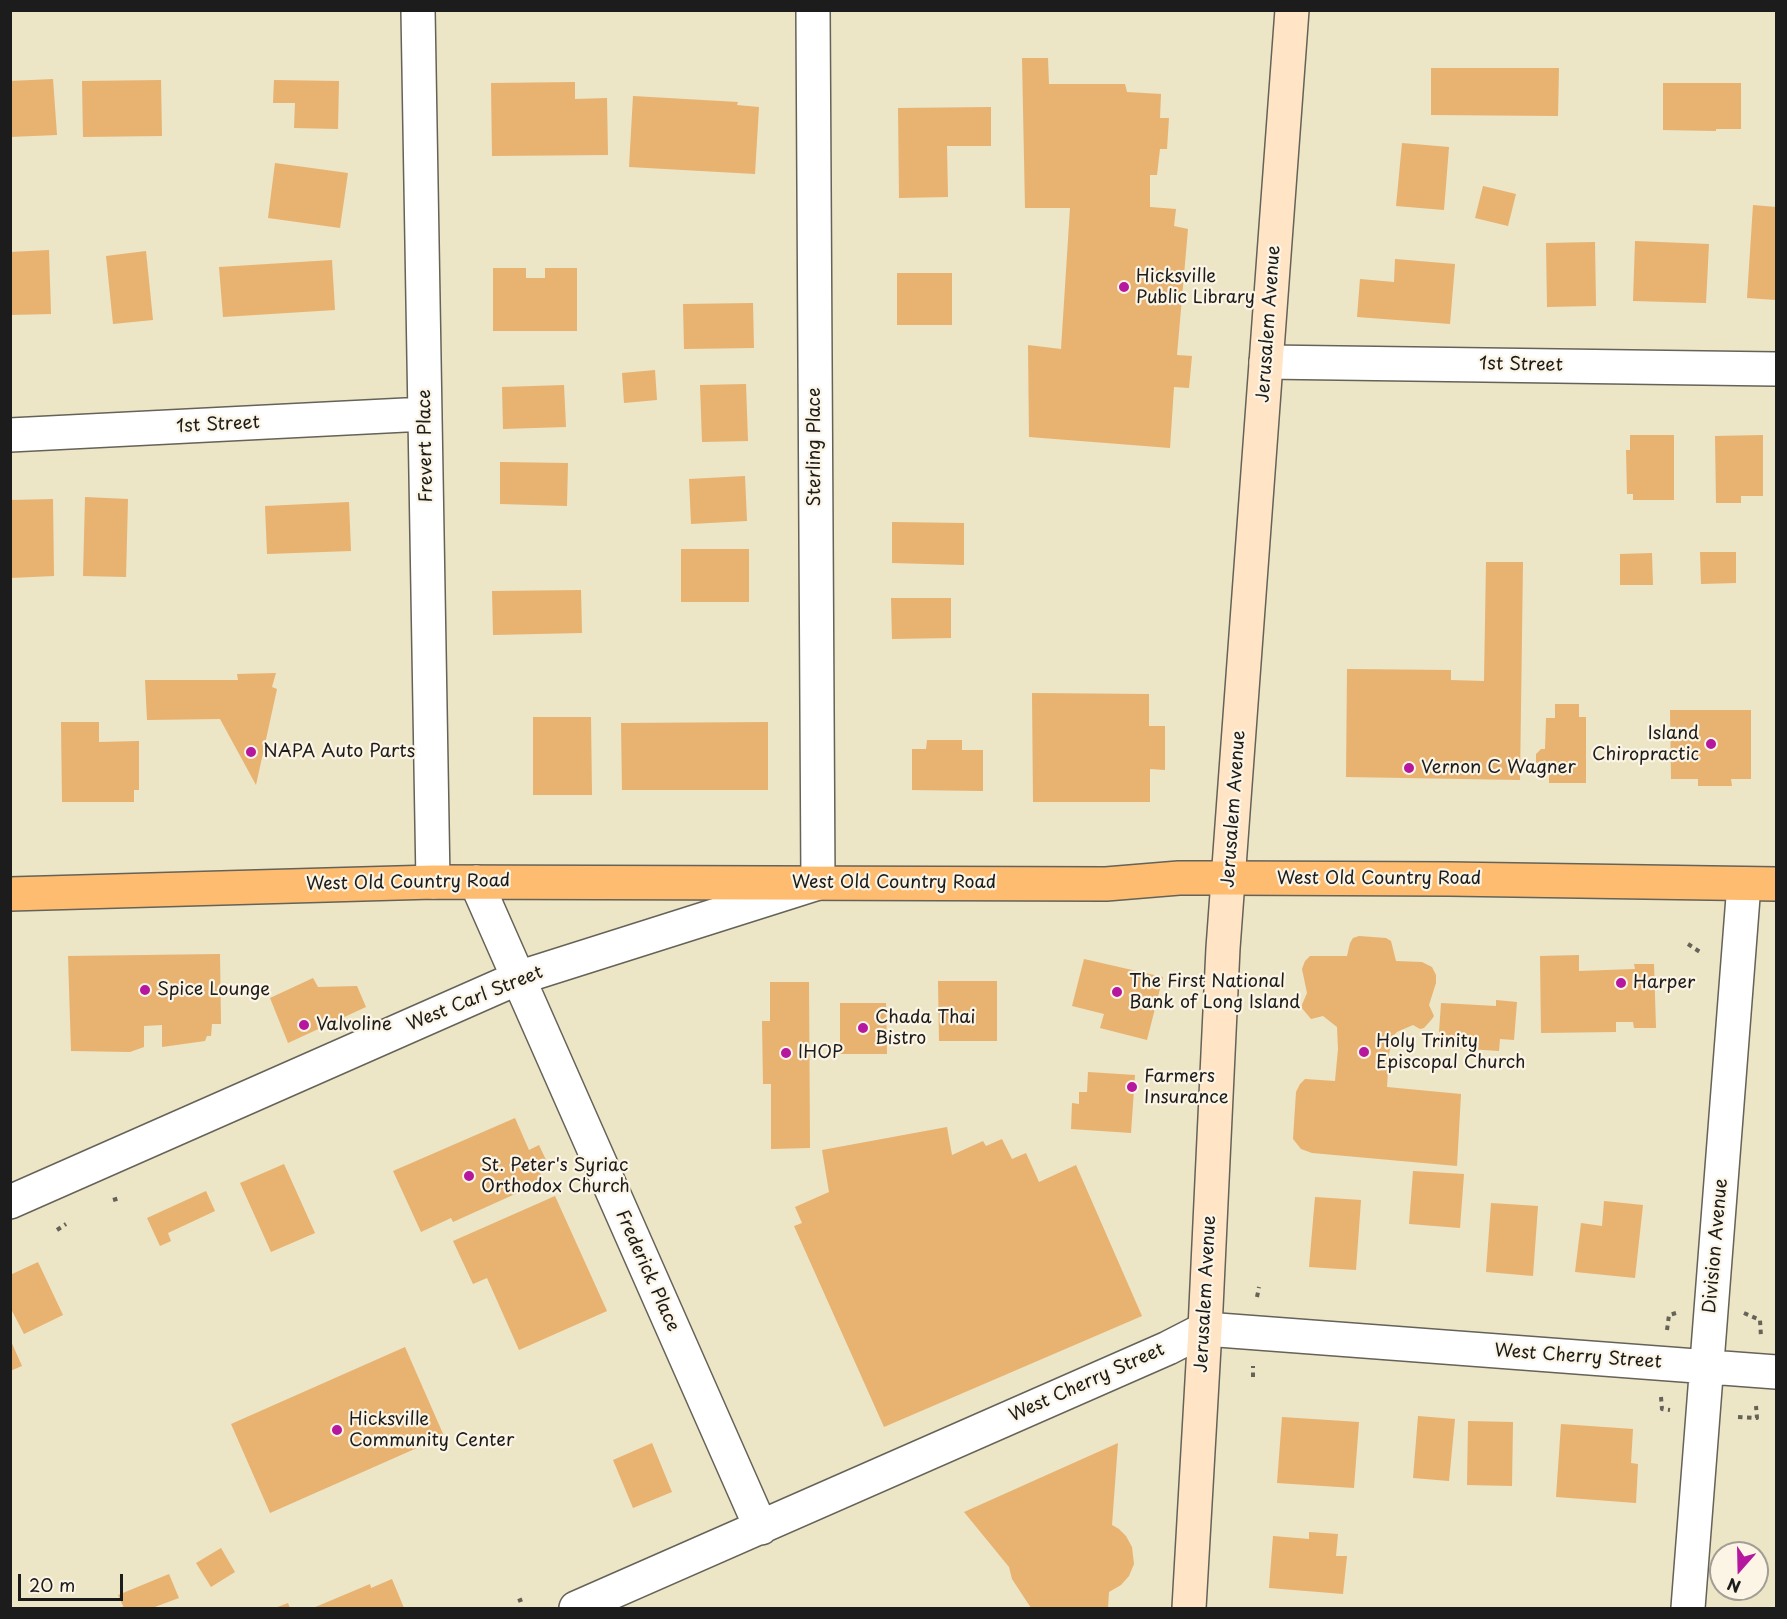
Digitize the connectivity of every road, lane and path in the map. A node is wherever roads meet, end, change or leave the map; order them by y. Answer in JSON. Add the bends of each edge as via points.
{"nodes":[{"id":1,"x":418,"y":10,"type":"edge"},
{"id":2,"x":813,"y":10,"type":"edge"},
{"id":3,"x":1292,"y":10,"type":"edge"},
{"id":4,"x":1266,"y":362,"type":"junction"},
{"id":5,"x":1776,"y":369,"type":"edge"},
{"id":6,"x":425,"y":414,"type":"junction"},
{"id":7,"x":10,"y":435,"type":"edge"},
{"id":8,"x":1228,"y":878,"type":"junction"},
{"id":9,"x":433,"y":882,"type":"junction"},
{"id":10,"x":476,"y":882,"type":"junction"},
{"id":11,"x":818,"y":883,"type":"junction"},
{"id":12,"x":1744,"y":884,"type":"junction"},
{"id":13,"x":1776,"y":884,"type":"edge"},
{"id":14,"x":10,"y":894,"type":"edge"},
{"id":15,"x":1688,"y":944,"type":"dead end"},
{"id":16,"x":1703,"y":954,"type":"dead end"},
{"id":17,"x":518,"y":978,"type":"junction"},
{"id":18,"x":120,"y":1198,"type":"dead end"},
{"id":19,"x":113,"y":1200,"type":"dead end"},
{"id":20,"x":10,"y":1202,"type":"edge"},
{"id":21,"x":66,"y":1224,"type":"dead end"},
{"id":22,"x":57,"y":1230,"type":"dead end"},
{"id":23,"x":1259,"y":1287,"type":"dead end"},
{"id":24,"x":1257,"y":1297,"type":"dead end"},
{"id":25,"x":1741,"y":1312,"type":"dead end"},
{"id":26,"x":1669,"y":1315,"type":"dead end"},
{"id":27,"x":1205,"y":1329,"type":"junction"},
{"id":28,"x":1666,"y":1335,"type":"dead end"},
{"id":29,"x":1761,"y":1339,"type":"dead end"},
{"id":30,"x":1706,"y":1366,"type":"junction"},
{"id":31,"x":1776,"y":1372,"type":"edge"},
{"id":32,"x":1731,"y":1416,"type":"dead end"},
{"id":33,"x":1757,"y":1418,"type":"dead end"},
{"id":34,"x":761,"y":1528,"type":"junction"},
{"id":35,"x":526,"y":1598,"type":"dead end"},
{"id":36,"x":518,"y":1601,"type":"dead end"},
{"id":37,"x":576,"y":1608,"type":"edge"},
{"id":38,"x":1189,"y":1608,"type":"edge"},
{"id":39,"x":1688,"y":1608,"type":"edge"}],
"edges":[{"from":1,"to":6,"type":"street","name":"Frevert Place"},
{"from":2,"to":11,"type":"street","name":"Sterling Place"},
{"from":3,"to":4,"type":"main road","name":"Jerusalem Avenue"},
{"from":4,"to":5,"type":"street","name":"1st Street"},
{"from":4,"to":8,"type":"main road","name":"Jerusalem Avenue"},
{"from":6,"to":7,"type":"street","name":"1st Street"},
{"from":6,"to":9,"type":"street","name":"Frevert Place"},
{"from":8,"to":11,"type":"main road","name":"West Old Country Road","via":[[1106,884]]},
{"from":8,"to":12,"type":"main road","name":"West Old Country Road"},
{"from":8,"to":27,"type":"main road","name":"Jerusalem Avenue"},
{"from":9,"to":10,"type":"main road","name":"West Old Country Road"},
{"from":9,"to":14,"type":"main road","name":"West Old Country Road"},
{"from":10,"to":11,"type":"main road","name":"West Old Country Road"},
{"from":10,"to":17,"type":"street","name":"Frederick Place"},
{"from":11,"to":17,"type":"street","name":"West Carl Street"},
{"from":12,"to":13,"type":"main road","name":"West Old Country Road"},
{"from":12,"to":30,"type":"street","name":"Division Avenue"},
{"from":15,"to":16,"type":"path"},
{"from":17,"to":20,"type":"street","name":"West Carl Street"},
{"from":17,"to":34,"type":"street","name":"Frederick Place"},
{"from":18,"to":19,"type":"path"},
{"from":21,"to":22,"type":"path"},
{"from":23,"to":24,"type":"path"},
{"from":25,"to":29,"type":"path","via":[[1760,1320]]},
{"from":26,"to":28,"type":"path"},
{"from":27,"to":30,"type":"street","name":"West Cherry Street"},
{"from":27,"to":34,"type":"street","name":"West Cherry Street"},
{"from":27,"to":38,"type":"main road","name":"Jerusalem Avenue"},
{"from":30,"to":31,"type":"street","name":"West Cherry Street"},
{"from":30,"to":39,"type":"street","name":"Division Avenue"},
{"from":32,"to":33,"type":"path"},
{"from":34,"to":37,"type":"street","name":"West Cherry Street"},
{"from":35,"to":36,"type":"path"}]}
